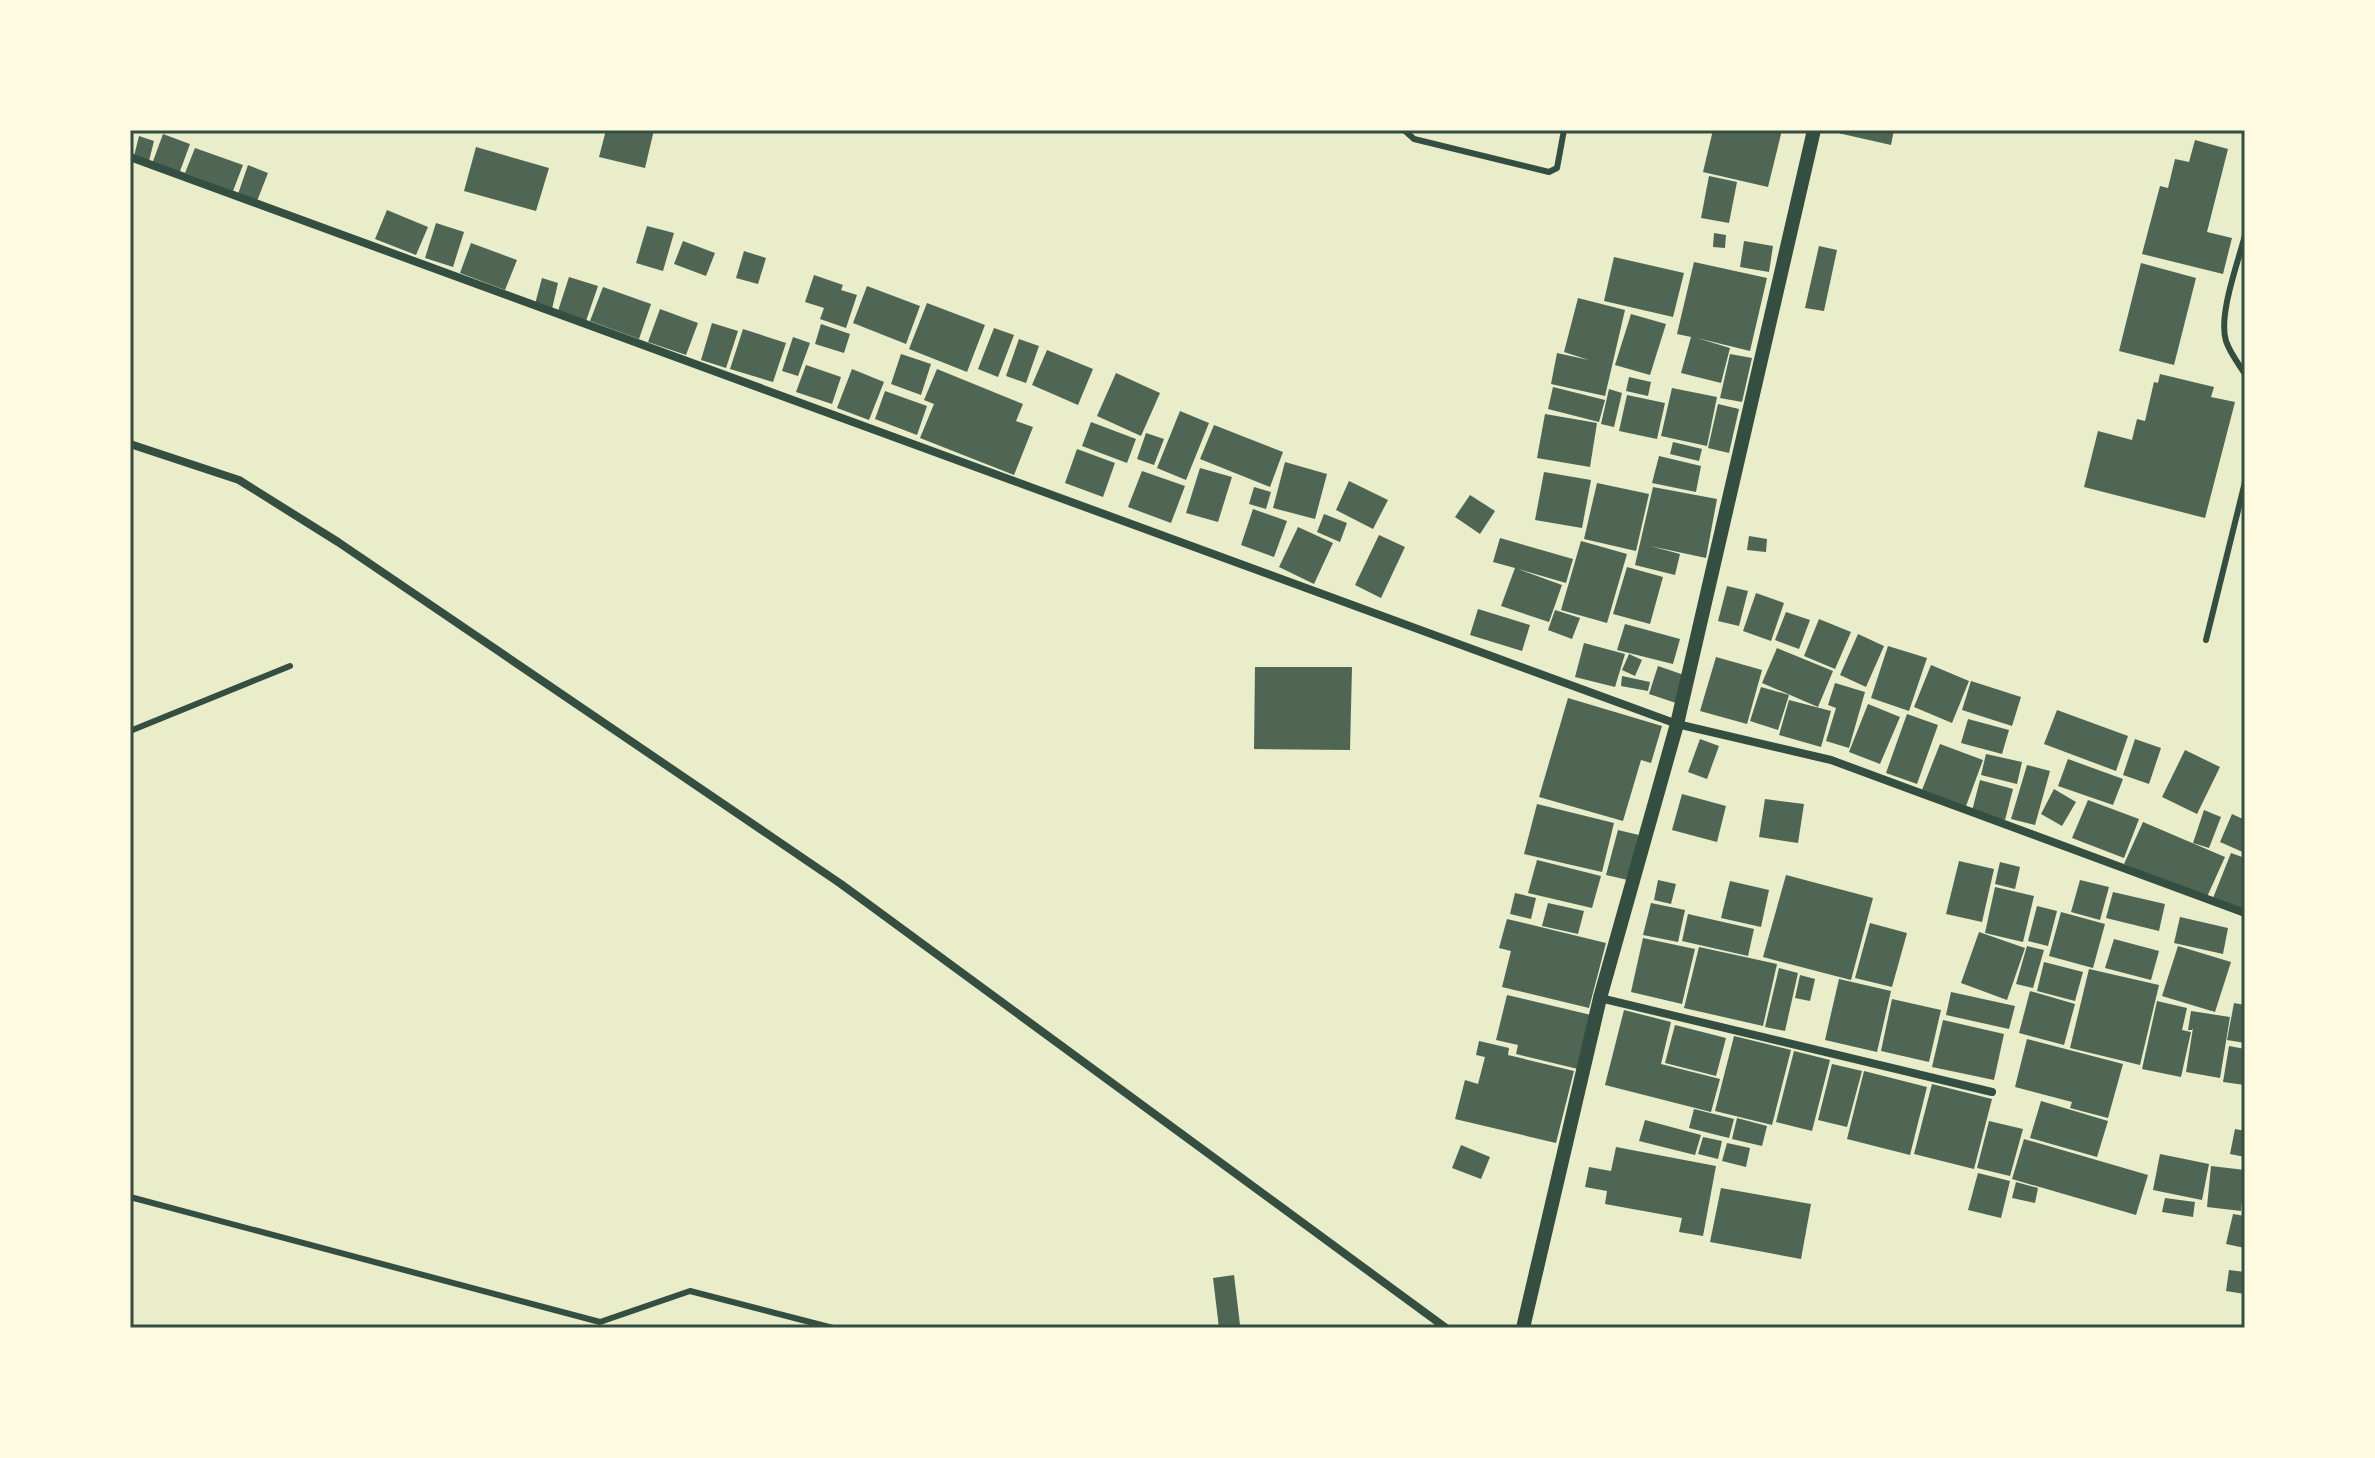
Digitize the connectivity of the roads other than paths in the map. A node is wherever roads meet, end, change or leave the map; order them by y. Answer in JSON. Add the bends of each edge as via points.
{"nodes":[{"id":1,"x":1404,"y":130,"type":"edge"},
{"id":2,"x":1564,"y":130,"type":"edge"},
{"id":3,"x":1814,"y":130,"type":"edge"},
{"id":4,"x":130,"y":157,"type":"edge"},
{"id":5,"x":2245,"y":235,"type":"edge"},
{"id":6,"x":2245,"y":374,"type":"edge"},
{"id":7,"x":130,"y":444,"type":"edge"},
{"id":8,"x":2245,"y":482,"type":"edge"},
{"id":9,"x":2206,"y":640,"type":"dead end"},
{"id":10,"x":290,"y":666,"type":"dead end"},
{"id":11,"x":1677,"y":724,"type":"junction"},
{"id":12,"x":130,"y":731,"type":"edge"},
{"id":13,"x":2245,"y":913,"type":"edge"},
{"id":14,"x":1600,"y":998,"type":"junction"},
{"id":15,"x":1992,"y":1092,"type":"dead end"},
{"id":16,"x":130,"y":1197,"type":"edge"},
{"id":17,"x":833,"y":1328,"type":"edge"},
{"id":18,"x":1446,"y":1328,"type":"edge"},
{"id":19,"x":1523,"y":1328,"type":"edge"}],
"edges":[{"from":1,"to":2,"type":"lane","via":[[1414,139],[1549,172],[1557,168]]},
{"from":3,"to":11,"type":"street"},
{"from":4,"to":11,"type":"street"},
{"from":5,"to":6,"type":"lane","via":[[2224,321],[2229,350]]},
{"from":7,"to":18,"type":"street","via":[[239,480],[338,542],[841,884]]},
{"from":8,"to":9,"type":"lane"},
{"from":10,"to":12,"type":"lane"},
{"from":11,"to":13,"type":"street","via":[[1831,760]]},
{"from":11,"to":14,"type":"street"},
{"from":14,"to":15,"type":"street"},
{"from":14,"to":19,"type":"street"},
{"from":16,"to":17,"type":"lane","via":[[600,1322],[690,1291]]}]}
